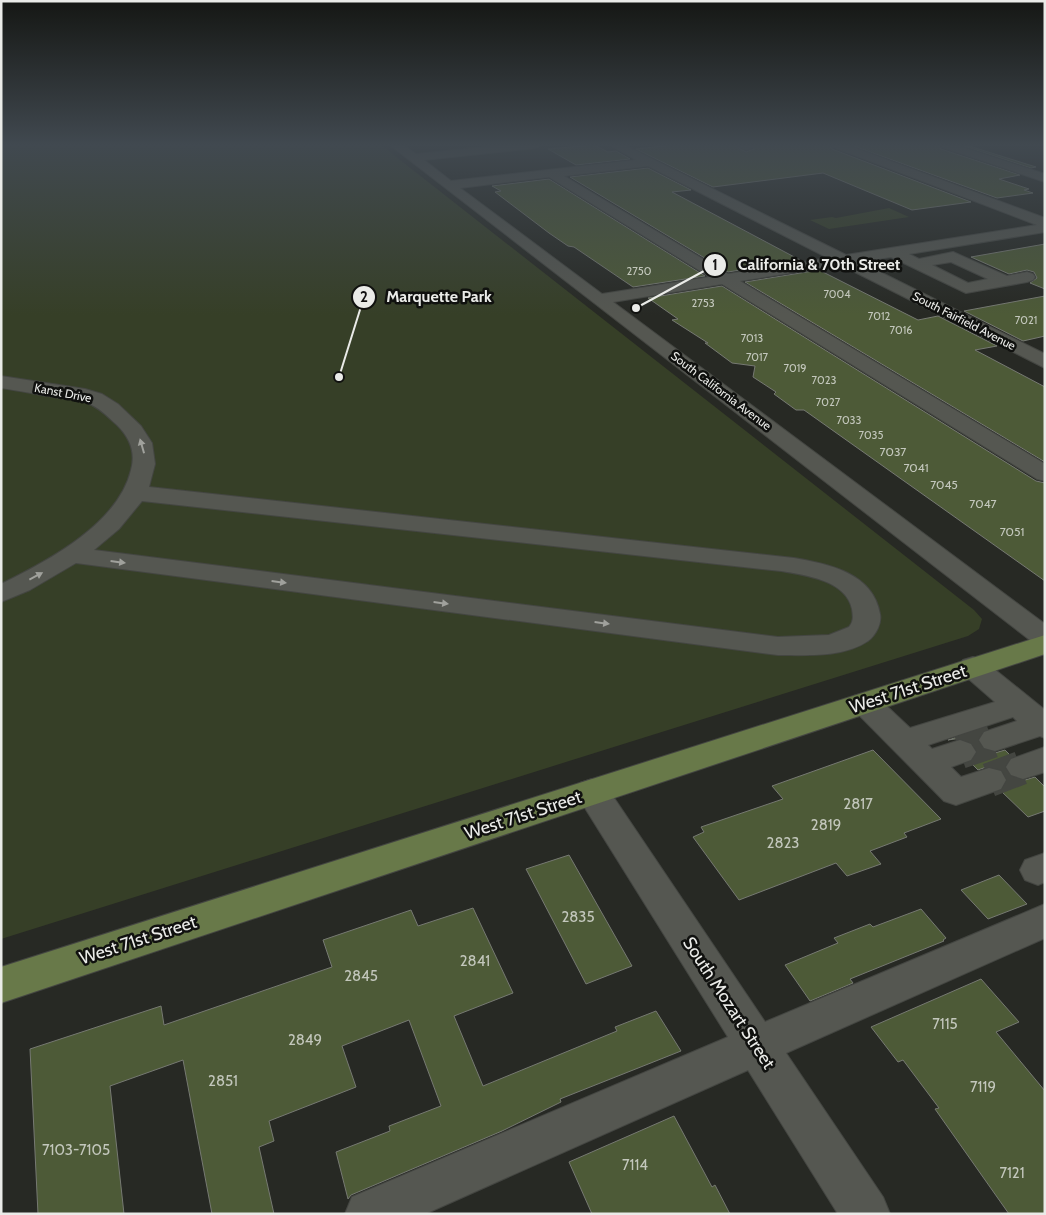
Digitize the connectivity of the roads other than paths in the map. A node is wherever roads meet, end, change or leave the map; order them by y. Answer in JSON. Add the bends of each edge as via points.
{"nodes":[{"id":1,"x":472,"y":202,"type":"edge"},
{"id":2,"x":598,"y":202,"type":"edge"},
{"id":3,"x":729,"y":202,"type":"edge"},
{"id":4,"x":988,"y":202,"type":"edge"},
{"id":5,"x":1045,"y":223,"type":"edge"},
{"id":6,"x":1045,"y":228,"type":"edge"},
{"id":7,"x":893,"y":252,"type":"junction"},
{"id":8,"x":844,"y":260,"type":"junction"},
{"id":9,"x":916,"y":263,"type":"junction"},
{"id":10,"x":725,"y":279,"type":"junction"},
{"id":11,"x":1005,"y":281,"type":"junction"},
{"id":12,"x":600,"y":300,"type":"junction"},
{"id":13,"x":940,"y":309,"type":"junction"},
{"id":14,"x":1045,"y":362,"type":"edge"},
{"id":15,"x":1,"y":382,"type":"edge"},
{"id":16,"x":1045,"y":474,"type":"edge"},
{"id":17,"x":136,"y":493,"type":"junction"},
{"id":18,"x":70,"y":555,"type":"junction"},
{"id":19,"x":1,"y":594,"type":"edge"},
{"id":20,"x":1045,"y":638,"type":"edge"},
{"id":21,"x":1045,"y":644,"type":"edge"},
{"id":22,"x":973,"y":668,"type":"junction"},
{"id":23,"x":865,"y":703,"type":"junction"},
{"id":24,"x":1037,"y":720,"type":"edge"},
{"id":25,"x":994,"y":740,"type":"tunnel mouth"},
{"id":26,"x":904,"y":741,"type":"junction"},
{"id":27,"x":960,"y":752,"type":"tunnel mouth"},
{"id":28,"x":926,"y":764,"type":"junction"},
{"id":29,"x":989,"y":780,"type":"tunnel mouth"},
{"id":30,"x":592,"y":792,"type":"junction"},
{"id":31,"x":1045,"y":920,"type":"edge"},
{"id":32,"x":1,"y":985,"type":"edge"},
{"id":33,"x":757,"y":1045,"type":"junction"},
{"id":34,"x":395,"y":1209,"type":"edge"},
{"id":35,"x":866,"y":1214,"type":"edge"}],
"edges":[{"from":1,"to":12,"type":"street","name":"South California Avenue"},
{"from":2,"to":10,"type":"street"},
{"from":3,"to":8,"type":"street","name":"South Fairfield Avenue"},
{"from":4,"to":5,"type":"street"},
{"from":6,"to":7,"type":"street"},
{"from":7,"to":8,"type":"street"},
{"from":7,"to":9,"type":"street"},
{"from":8,"to":10,"type":"street"},
{"from":8,"to":13,"type":"street","name":"South Fairfield Avenue"},
{"from":9,"to":11,"type":"street","via":[[953,257]]},
{"from":9,"to":11,"type":"street","via":[[966,288]]},
{"from":10,"to":12,"type":"street"},
{"from":10,"to":16,"type":"street"},
{"from":11,"to":13,"type":"street","via":[[1031,284]]},
{"from":12,"to":20,"type":"street","name":"South California Avenue"},
{"from":13,"to":14,"type":"street","name":"South Fairfield Avenue"},
{"from":17,"to":15,"type":"street","name":"Kanst Drive","one_way":true,"via":[[144,474],[144,452],[138,435],[108,405],[87,396]]},
{"from":17,"to":18,"type":"street","name":"Kanst Drive","via":[[98,535]]},
{"from":18,"to":17,"type":"street","one_way":true,"via":[[778,646],[838,642],[859,635],[868,621],[867,607],[858,590],[838,577],[812,568]]},
{"from":19,"to":18,"type":"street","name":"Kanst Drive","one_way":true},
{"from":21,"to":22,"type":"main road","name":"West 71st Street"},
{"from":22,"to":23,"type":"main road","name":"West 71st Street"},
{"from":22,"to":24,"type":"street"},
{"from":23,"to":26,"type":"street"},
{"from":23,"to":30,"type":"main road","name":"West 71st Street"},
{"from":24,"to":25,"type":"street"},
{"from":24,"to":26,"type":"street"},
{"from":26,"to":28,"type":"street"},
{"from":27,"to":28,"type":"street"},
{"from":28,"to":29,"type":"street","via":[[956,792]]},
{"from":30,"to":32,"type":"main road","name":"West 71st Street"},
{"from":30,"to":33,"type":"street","name":"South Mozart Street"},
{"from":31,"to":33,"type":"street"},
{"from":33,"to":34,"type":"street"},
{"from":33,"to":35,"type":"street","name":"South Mozart Street"}]}
